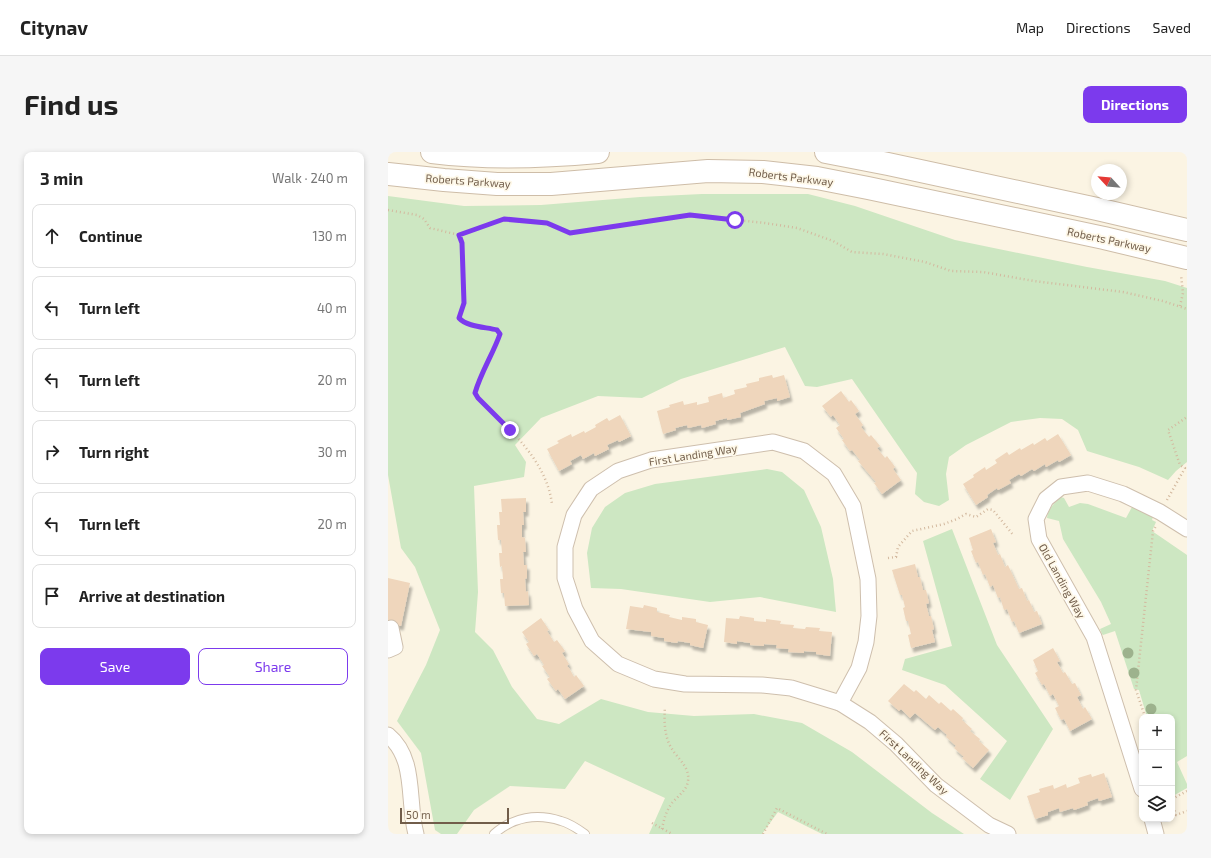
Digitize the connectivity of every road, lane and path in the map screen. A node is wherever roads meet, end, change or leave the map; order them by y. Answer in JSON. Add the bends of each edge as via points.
{"nodes":[{"id":1,"x":432,"y":152,"type":"edge"},
{"id":2,"x":598,"y":152,"type":"edge"},
{"id":3,"x":826,"y":152,"type":"edge"},
{"id":4,"x":388,"y":174,"type":"edge"},
{"id":5,"x":388,"y":210,"type":"edge"},
{"id":6,"x":1187,"y":230,"type":"edge"},
{"id":7,"x":459,"y":235,"type":"junction"},
{"id":8,"x":1186,"y":258,"type":"edge"},
{"id":9,"x":1180,"y":306,"type":"junction"},
{"id":10,"x":1187,"y":309,"type":"edge"},
{"id":11,"x":1187,"y":417,"type":"edge"},
{"id":12,"x":552,"y":504,"type":"dead end"},
{"id":13,"x":1164,"y":504,"type":"dead end"},
{"id":14,"x":1159,"y":522,"type":"dead end"},
{"id":15,"x":1187,"y":530,"type":"edge"},
{"id":16,"x":1014,"y":536,"type":"dead end"},
{"id":17,"x":888,"y":558,"type":"dead end"},
{"id":18,"x":392,"y":628,"type":"dead end"},
{"id":19,"x":388,"y":650,"type":"edge"},
{"id":20,"x":840,"y":703,"type":"junction"},
{"id":21,"x":665,"y":707,"type":"dead end"},
{"id":22,"x":1144,"y":714,"type":"edge"},
{"id":23,"x":388,"y":735,"type":"edge"},
{"id":24,"x":1141,"y":786,"type":"edge"},
{"id":25,"x":1187,"y":791,"type":"edge"},
{"id":26,"x":1175,"y":797,"type":"edge"},
{"id":27,"x":1187,"y":811,"type":"edge"},
{"id":28,"x":1175,"y":812,"type":"edge"},
{"id":29,"x":1176,"y":815,"type":"joint"},
{"id":30,"x":1153,"y":822,"type":"edge"},
{"id":31,"x":652,"y":823,"type":"dead end"},
{"id":32,"x":662,"y":828,"type":"junction"},
{"id":33,"x":666,"y":832,"type":"edge"},
{"id":34,"x":416,"y":834,"type":"edge"},
{"id":35,"x":494,"y":834,"type":"edge"},
{"id":36,"x":586,"y":834,"type":"edge"},
{"id":37,"x":672,"y":834,"type":"edge"},
{"id":38,"x":763,"y":834,"type":"edge"},
{"id":39,"x":827,"y":834,"type":"edge"},
{"id":40,"x":1008,"y":834,"type":"edge"},
{"id":41,"x":1156,"y":834,"type":"edge"}],
"edges":[{"from":1,"to":2,"type":"main road","via":[[500,157]]},
{"from":3,"to":6,"type":"main road"},
{"from":4,"to":8,"type":"main road","name":"Roberts Parkway","via":[[497,184],[551,184],[708,171],[763,172],[817,178],[868,188]]},
{"from":5,"to":7,"type":"path","via":[[417,215],[424,219],[430,228]]},
{"from":7,"to":9,"type":"path","via":[[504,219],[547,223],[570,233],[690,215],[797,228],[833,241],[852,252],[884,254],[925,262],[951,271],[983,272],[1123,292]]},
{"from":7,"to":12,"type":"path","via":[[462,243],[464,303],[459,318],[497,330],[500,334],[475,393],[536,459]]},
{"from":8,"to":9,"type":"path","via":[[1181,274],[1183,293]]},
{"from":9,"to":10,"type":"path"},
{"from":11,"to":13,"type":"path","via":[[1168,430],[1180,465],[1185,468]]},
{"from":14,"to":22,"type":"path","via":[[1153,531],[1136,690]]},
{"from":15,"to":24,"type":"street","name":"Old Landing Way","via":[[1160,512],[1123,494],[1088,483],[1061,486],[1046,499],[1036,519],[1038,539],[1094,637]]},
{"from":16,"to":17,"type":"path","via":[[993,510],[988,509],[976,517],[966,514],[957,520],[912,531],[898,548],[896,557]]},
{"from":18,"to":19,"type":"street","via":[[395,647]]},
{"from":20,"to":20,"type":"street","name":"First Landing Way","via":[[791,688],[762,684],[685,684],[654,679],[618,664],[592,642],[575,609],[565,578],[565,547],[574,515],[591,489],[618,471],[651,460],[773,442],[804,451],[834,474],[853,506],[868,578],[869,616],[859,668]]},
{"from":20,"to":40,"type":"street","name":"First Landing Way","via":[[870,722],[896,744],[936,785],[989,825]]},
{"from":21,"to":32,"type":"path","via":[[667,737],[671,749],[687,769],[688,780],[686,787],[667,812]]},
{"from":23,"to":34,"type":"street","via":[[407,763]]},
{"from":25,"to":26,"type":"path"},
{"from":27,"to":29,"type":"path"},
{"from":28,"to":29,"type":"path"},
{"from":30,"to":41,"type":"street"},
{"from":31,"to":32,"type":"path"},
{"from":32,"to":33,"type":"path"},
{"from":33,"to":37,"type":"path"},
{"from":35,"to":36,"type":"lane","via":[[502,827],[520,819],[537,817],[561,821]]},
{"from":38,"to":39,"type":"path","via":[[777,808]]}]}
